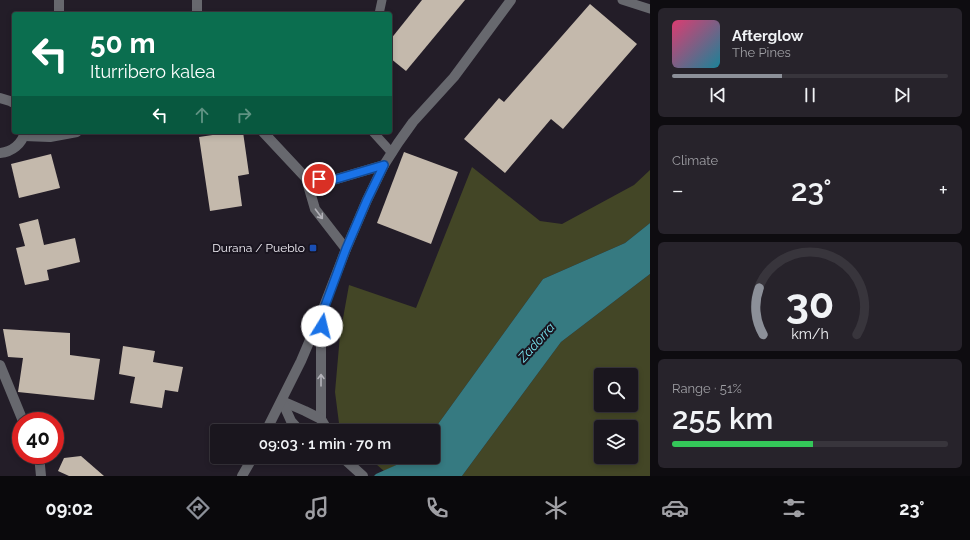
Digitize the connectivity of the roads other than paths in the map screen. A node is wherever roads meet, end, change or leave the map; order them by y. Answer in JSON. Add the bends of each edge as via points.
{"nodes":[{"id":1,"x":59,"y":0,"type":"edge"},
{"id":2,"x":197,"y":0,"type":"edge"},
{"id":3,"x":382,"y":0,"type":"edge"},
{"id":4,"x":511,"y":0,"type":"edge"},
{"id":5,"x":622,"y":0,"type":"edge"},
{"id":6,"x":650,"y":9,"type":"edge"},
{"id":7,"x":59,"y":12,"type":"edge"},
{"id":8,"x":197,"y":12,"type":"edge"},
{"id":9,"x":379,"y":12,"type":"edge"},
{"id":10,"x":0,"y":98,"type":"edge"},
{"id":11,"x":12,"y":102,"type":"edge"},
{"id":12,"x":24,"y":134,"type":"edge"},
{"id":13,"x":66,"y":134,"type":"edge"},
{"id":14,"x":265,"y":134,"type":"edge"},
{"id":15,"x":375,"y":134,"type":"edge"},
{"id":16,"x":0,"y":153,"type":"edge"},
{"id":17,"x":392,"y":153,"type":"junction"},
{"id":18,"x":384,"y":165,"type":"junction"},
{"id":19,"x":306,"y":178,"type":"junction"},
{"id":20,"x":346,"y":249,"type":"junction"},
{"id":21,"x":322,"y":314,"type":"junction"},
{"id":22,"x":0,"y":365,"type":"edge"},
{"id":23,"x":282,"y":401,"type":"junction"},
{"id":24,"x":19,"y":412,"type":"edge"},
{"id":25,"x":321,"y":420,"type":"junction"},
{"id":26,"x":270,"y":424,"type":"edge"},
{"id":27,"x":293,"y":424,"type":"edge"},
{"id":28,"x":324,"y":424,"type":"edge"},
{"id":29,"x":40,"y":464,"type":"edge"},
{"id":30,"x":249,"y":464,"type":"edge"},
{"id":31,"x":350,"y":464,"type":"edge"},
{"id":32,"x":42,"y":476,"type":"edge"},
{"id":33,"x":242,"y":476,"type":"edge"},
{"id":34,"x":363,"y":476,"type":"edge"}],
"edges":[{"from":1,"to":7,"type":"street"},
{"from":2,"to":8,"type":"street"},
{"from":3,"to":9,"type":"lane"},
{"from":4,"to":17,"type":"street","via":[[454,77],[414,122]]},
{"from":5,"to":6,"type":"lane"},
{"from":10,"to":11,"type":"street"},
{"from":12,"to":13,"type":"street","via":[[50,137]]},
{"from":12,"to":16,"type":"street","via":[[12,150]]},
{"from":14,"to":19,"type":"street"},
{"from":15,"to":17,"type":"lane"},
{"from":17,"to":18,"type":"street"},
{"from":18,"to":19,"type":"street","via":[[333,180]]},
{"from":18,"to":20,"type":"street"},
{"from":19,"to":20,"type":"street","one_way":true,"via":[[315,210]]},
{"from":20,"to":21,"type":"street"},
{"from":21,"to":23,"type":"street"},
{"from":25,"to":21,"type":"street","one_way":true},
{"from":22,"to":24,"type":"street"},
{"from":23,"to":25,"type":"street"},
{"from":23,"to":26,"type":"street"},
{"from":23,"to":27,"type":"street"},
{"from":25,"to":28,"type":"street"},
{"from":29,"to":32,"type":"street"},
{"from":30,"to":33,"type":"street"},
{"from":31,"to":34,"type":"street"}]}
